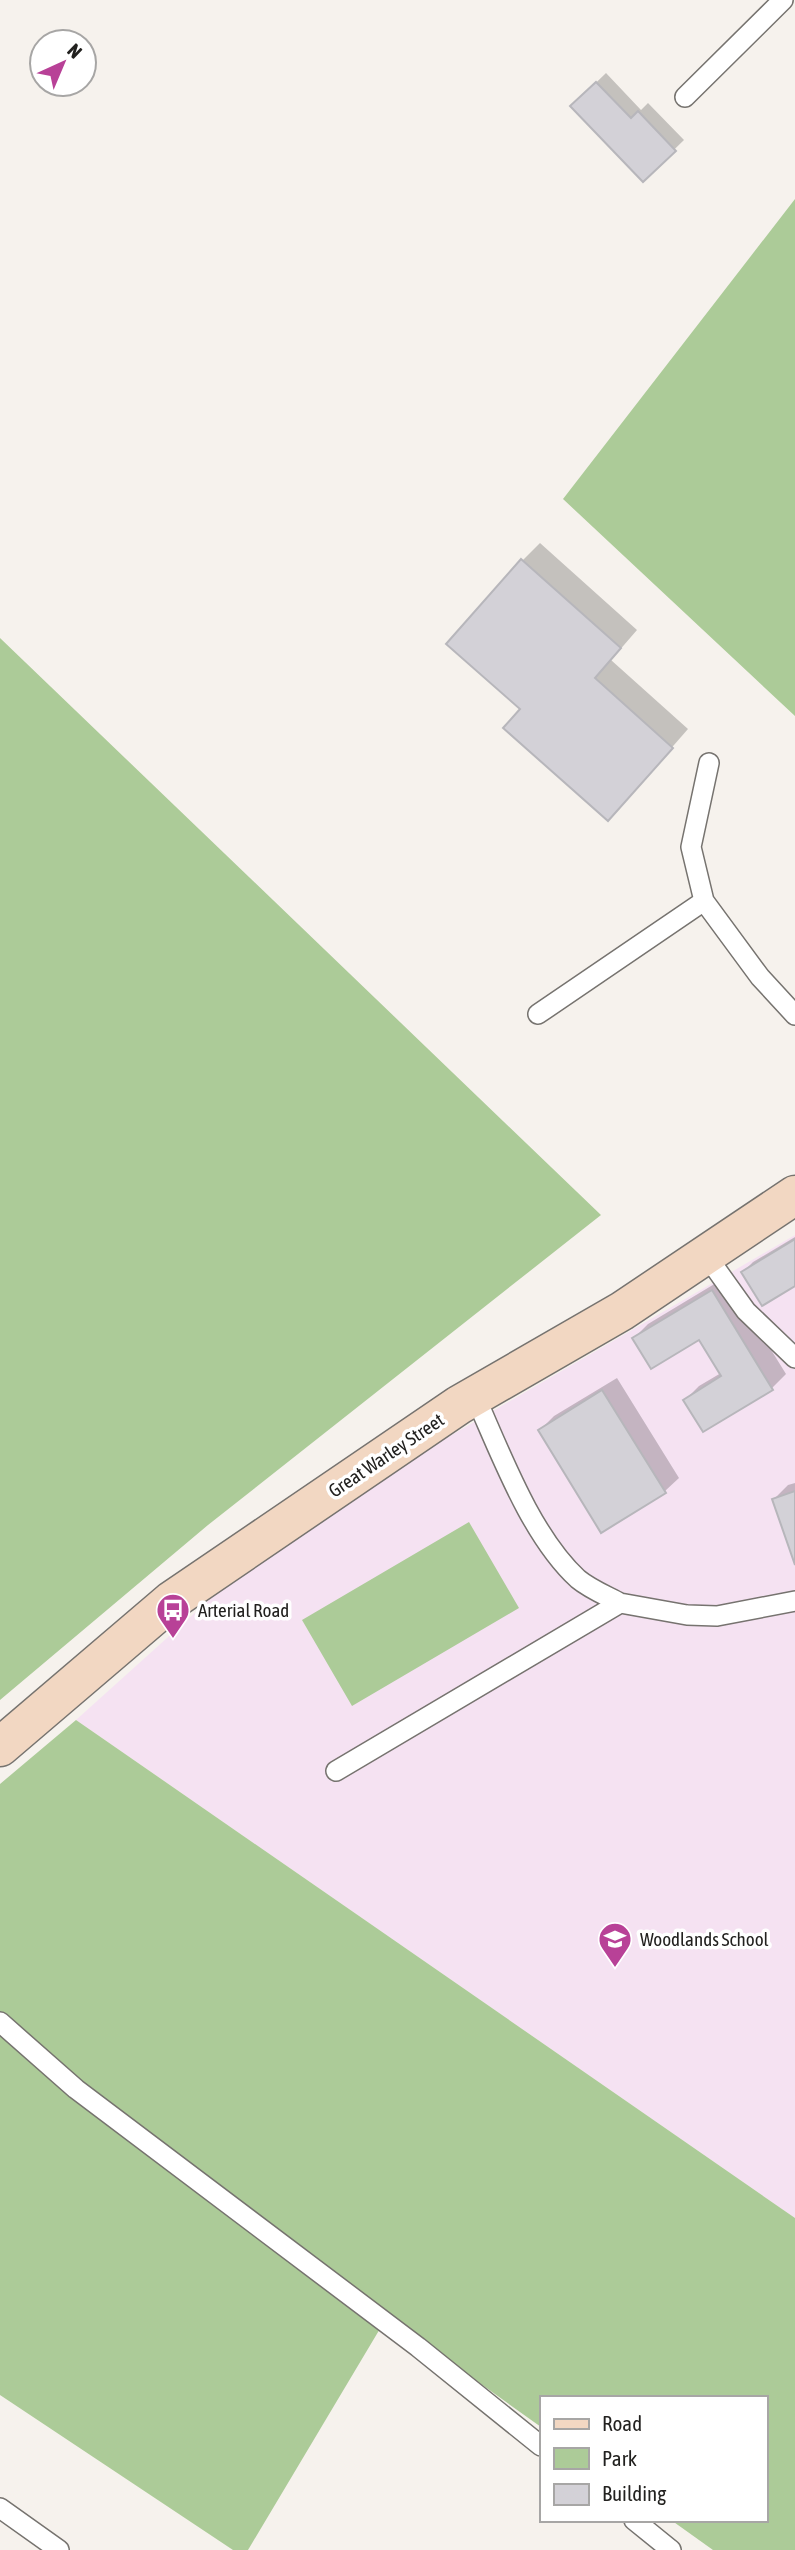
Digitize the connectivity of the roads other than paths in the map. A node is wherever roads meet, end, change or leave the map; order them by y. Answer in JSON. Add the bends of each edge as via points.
{"nodes":[{"id":1,"x":783,"y":0,"type":"edge"},
{"id":2,"x":685,"y":97,"type":"dead end"},
{"id":3,"x":709,"y":763,"type":"dead end"},
{"id":4,"x":704,"y":901,"type":"junction"},
{"id":5,"x":538,"y":1014,"type":"dead end"},
{"id":6,"x":795,"y":1015,"type":"edge"},
{"id":7,"x":795,"y":1195,"type":"edge"},
{"id":8,"x":706,"y":1255,"type":"junction"},
{"id":9,"x":795,"y":1358,"type":"edge"},
{"id":10,"x":475,"y":1396,"type":"junction"},
{"id":11,"x":795,"y":1601,"type":"edge"},
{"id":12,"x":620,"y":1603,"type":"junction"},
{"id":13,"x":0,"y":1747,"type":"edge"},
{"id":14,"x":336,"y":1771,"type":"dead end"},
{"id":15,"x":0,"y":2022,"type":"edge"},
{"id":16,"x":540,"y":2445,"type":"edge"},
{"id":17,"x":0,"y":2508,"type":"edge"},
{"id":18,"x":636,"y":2522,"type":"edge"},
{"id":19,"x":59,"y":2550,"type":"edge"},
{"id":20,"x":671,"y":2550,"type":"edge"}],
"edges":[{"from":1,"to":2,"type":"lane"},
{"from":3,"to":4,"type":"lane","via":[[691,847]]},
{"from":4,"to":5,"type":"lane"},
{"from":4,"to":6,"type":"lane","via":[[760,977]]},
{"from":7,"to":8,"type":"main road","name":"Great Warley Street"},
{"from":8,"to":9,"type":"lane","via":[[746,1311]]},
{"from":8,"to":10,"type":"main road","name":"Great Warley Street","via":[[622,1311]]},
{"from":10,"to":12,"type":"lane","via":[[520,1494],[551,1548],[580,1580]]},
{"from":10,"to":13,"type":"main road","name":"Great Warley Street","via":[[171,1601]]},
{"from":11,"to":12,"type":"lane","via":[[716,1616]]},
{"from":12,"to":14,"type":"lane"},
{"from":15,"to":16,"type":"lane","via":[[76,2089],[418,2347]]},
{"from":17,"to":19,"type":"lane"},
{"from":18,"to":20,"type":"lane"}]}
